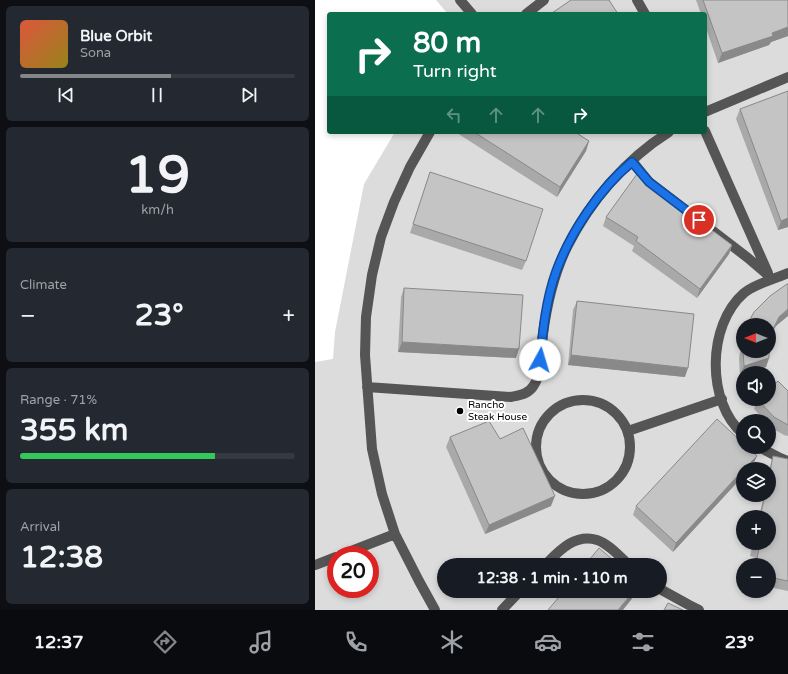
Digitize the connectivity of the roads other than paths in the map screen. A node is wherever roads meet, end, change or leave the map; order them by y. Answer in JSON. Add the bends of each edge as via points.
{"nodes":[{"id":1,"x":460,"y":0,"type":"edge"},
{"id":2,"x":544,"y":0,"type":"edge"},
{"id":3,"x":637,"y":0,"type":"edge"},
{"id":4,"x":470,"y":12,"type":"edge"},
{"id":5,"x":529,"y":12,"type":"edge"},
{"id":6,"x":644,"y":12,"type":"edge"},
{"id":7,"x":788,"y":77,"type":"edge"},
{"id":8,"x":707,"y":111,"type":"edge"},
{"id":9,"x":429,"y":134,"type":"edge"},
{"id":10,"x":666,"y":134,"type":"edge"},
{"id":11,"x":706,"y":134,"type":"edge"},
{"id":12,"x":632,"y":162,"type":"junction"},
{"id":13,"x":788,"y":273,"type":"edge"},
{"id":14,"x":770,"y":278,"type":"junction"},
{"id":15,"x":367,"y":387,"type":"junction"},
{"id":16,"x":722,"y":399,"type":"junction"},
{"id":17,"x":736,"y":426,"type":"edge"},
{"id":18,"x":628,"y":431,"type":"junction"},
{"id":19,"x":772,"y":454,"type":"edge"},
{"id":20,"x":788,"y":461,"type":"edge"},
{"id":21,"x":395,"y":534,"type":"junction"},
{"id":22,"x":364,"y":546,"type":"edge"},
{"id":23,"x":552,"y":558,"type":"edge"},
{"id":24,"x":621,"y":558,"type":"edge"},
{"id":25,"x":327,"y":560,"type":"edge"},
{"id":26,"x":315,"y":565,"type":"edge"},
{"id":27,"x":667,"y":593,"type":"edge"},
{"id":28,"x":513,"y":598,"type":"edge"},
{"id":29,"x":435,"y":610,"type":"edge"},
{"id":30,"x":502,"y":610,"type":"edge"},
{"id":31,"x":699,"y":610,"type":"edge"}],
"edges":[{"from":1,"to":4,"type":"lane"},
{"from":2,"to":5,"type":"lane"},
{"from":3,"to":6,"type":"lane"},
{"from":7,"to":8,"type":"lane"},
{"from":9,"to":15,"type":"lane","via":[[394,202],[373,267],[366,317]]},
{"from":10,"to":12,"type":"lane"},
{"from":11,"to":14,"type":"lane"},
{"from":12,"to":14,"type":"lane","via":[[649,182]]},
{"from":12,"to":15,"type":"lane","via":[[619,172],[583,220],[556,272],[542,335],[539,372],[535,385],[525,394],[511,397]]},
{"from":13,"to":14,"type":"lane"},
{"from":14,"to":16,"type":"lane","via":[[743,293],[731,307],[723,323],[716,361],[717,382]]},
{"from":15,"to":21,"type":"lane","via":[[372,449],[382,494]]},
{"from":16,"to":17,"type":"lane","via":[[729,417]]},
{"from":16,"to":18,"type":"lane"},
{"from":18,"to":18,"type":"lane","via":[[631,447],[628,463],[620,478],[607,488],[592,494],[575,494],[560,489],[547,478],[539,464],[536,442],[543,420],[553,409],[567,402],[581,399],[596,401],[610,407],[621,418]]},
{"from":19,"to":20,"type":"lane"},
{"from":21,"to":22,"type":"lane"},
{"from":21,"to":29,"type":"lane"},
{"from":23,"to":24,"type":"lane","via":[[559,550],[583,538],[598,540]]},
{"from":25,"to":26,"type":"lane"},
{"from":27,"to":31,"type":"lane"},
{"from":28,"to":30,"type":"lane"}]}
